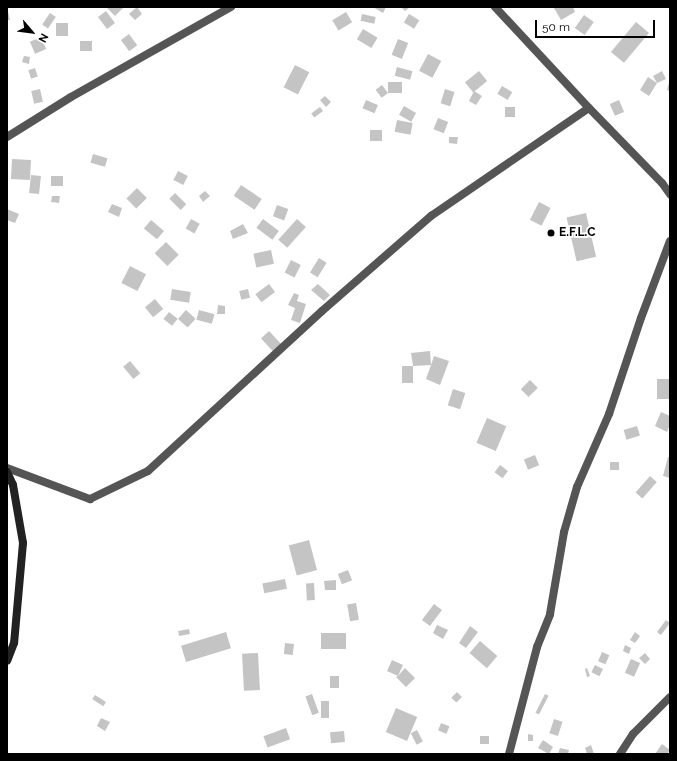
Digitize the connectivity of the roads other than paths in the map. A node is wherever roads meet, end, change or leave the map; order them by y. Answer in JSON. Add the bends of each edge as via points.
{"nodes":[{"id":1,"x":231,"y":7,"type":"edge"},
{"id":2,"x":495,"y":7,"type":"edge"},
{"id":3,"x":589,"y":108,"type":"junction"},
{"id":4,"x":7,"y":137,"type":"edge"},
{"id":5,"x":670,"y":194,"type":"edge"},
{"id":6,"x":670,"y":241,"type":"edge"},
{"id":7,"x":7,"y":468,"type":"edge"},
{"id":8,"x":7,"y":472,"type":"edge"},
{"id":9,"x":7,"y":660,"type":"edge"},
{"id":10,"x":670,"y":697,"type":"edge"},
{"id":11,"x":509,"y":754,"type":"edge"},
{"id":12,"x":620,"y":754,"type":"edge"}],
"edges":[{"from":1,"to":4,"type":"street","via":[[71,97]]},
{"from":2,"to":3,"type":"street"},
{"from":3,"to":5,"type":"street"},
{"from":3,"to":7,"type":"street","via":[[431,216],[322,311],[148,471],[90,499]]},
{"from":6,"to":11,"type":"street","via":[[609,414],[577,487],[564,532],[550,614],[537,647]]},
{"from":8,"to":9,"type":"main road","via":[[14,485],[23,544],[14,643]]},
{"from":10,"to":12,"type":"street","via":[[633,734]]}]}
